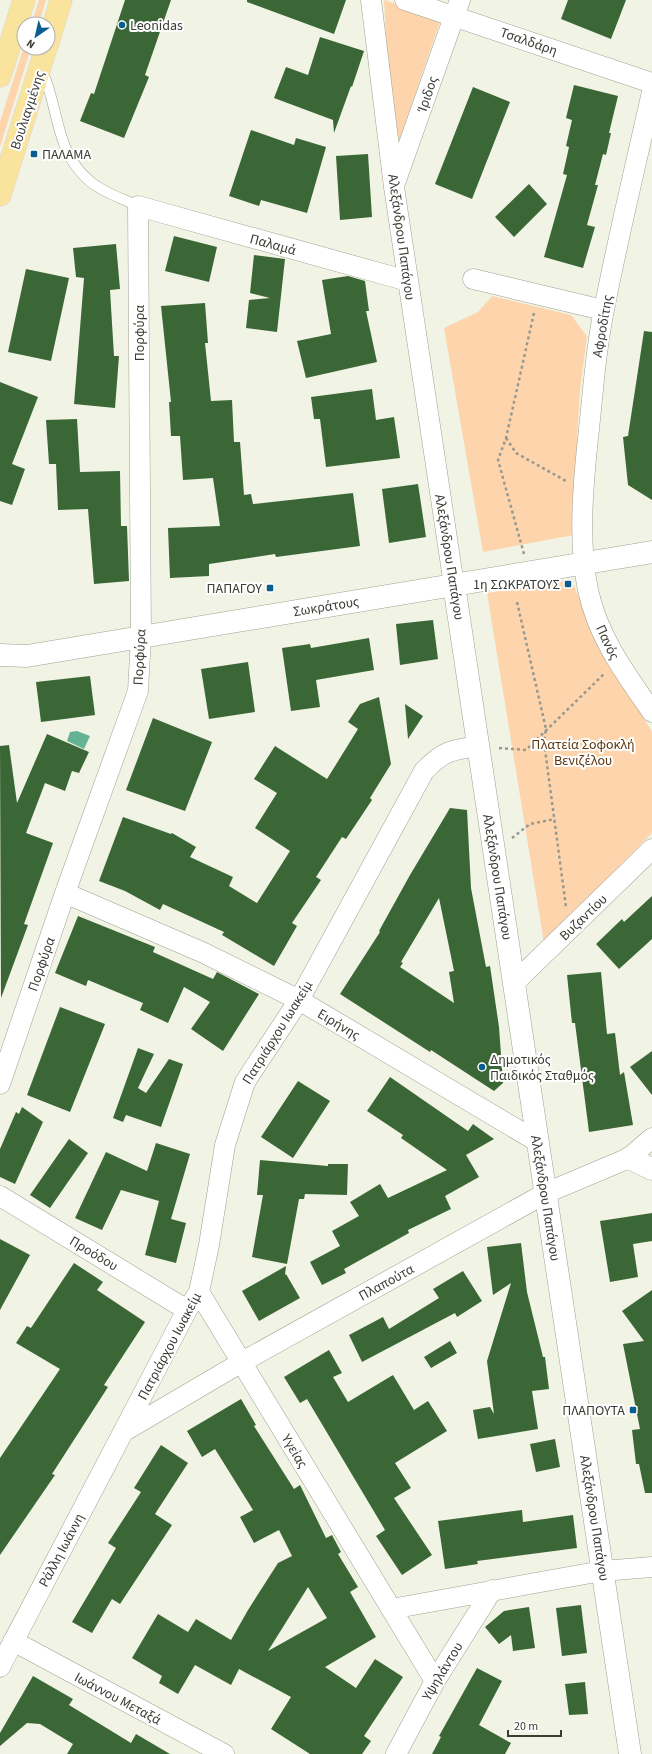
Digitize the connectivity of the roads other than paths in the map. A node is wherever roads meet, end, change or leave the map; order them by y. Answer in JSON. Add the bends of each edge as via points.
{"nodes":[{"id":1,"x":24,"y":0,"type":"edge"},
{"id":2,"x":62,"y":0,"type":"edge"},
{"id":3,"x":371,"y":0,"type":"edge"},
{"id":4,"x":405,"y":0,"type":"edge"},
{"id":5,"x":457,"y":8,"type":"edge"},
{"id":6,"x":56,"y":18,"type":"edge"},
{"id":7,"x":43,"y":58,"type":"edge"},
{"id":8,"x":0,"y":76,"type":"edge"},
{"id":9,"x":652,"y":83,"type":"edge"},
{"id":10,"x":652,"y":92,"type":"edge"},
{"id":11,"x":394,"y":187,"type":"junction"},
{"id":12,"x":0,"y":195,"type":"edge"},
{"id":13,"x":138,"y":206,"type":"junction"},
{"id":14,"x":473,"y":279,"type":"dead end"},
{"id":15,"x":408,"y":281,"type":"junction"},
{"id":16,"x":603,"y":310,"type":"junction"},
{"id":17,"x":652,"y":552,"type":"edge"},
{"id":18,"x":584,"y":563,"type":"junction"},
{"id":19,"x":454,"y":585,"type":"junction"},
{"id":20,"x":141,"y":637,"type":"junction"},
{"id":21,"x":0,"y":655,"type":"edge"},
{"id":22,"x":652,"y":712,"type":"edge"},
{"id":23,"x":478,"y":746,"type":"junction"},
{"id":24,"x":652,"y":849,"type":"edge"},
{"id":25,"x":65,"y":893,"type":"junction"},
{"id":26,"x":514,"y":983,"type":"junction"},
{"id":27,"x":299,"y":1000,"type":"junction"},
{"id":28,"x":0,"y":1084,"type":"edge"},
{"id":29,"x":652,"y":1138,"type":"edge"},
{"id":30,"x":538,"y":1142,"type":"junction"},
{"id":31,"x":629,"y":1158,"type":"junction"},
{"id":32,"x":652,"y":1169,"type":"edge"},
{"id":33,"x":546,"y":1193,"type":"junction"},
{"id":34,"x":0,"y":1196,"type":"edge"},
{"id":35,"x":199,"y":1292,"type":"junction"},
{"id":36,"x":187,"y":1310,"type":"junction"},
{"id":37,"x":242,"y":1362,"type":"junction"},
{"id":38,"x":123,"y":1432,"type":"junction"},
{"id":39,"x":652,"y":1567,"type":"edge"},
{"id":40,"x":602,"y":1571,"type":"junction"},
{"id":41,"x":492,"y":1590,"type":"junction"},
{"id":42,"x":391,"y":1609,"type":"junction"},
{"id":43,"x":13,"y":1642,"type":"junction"},
{"id":44,"x":0,"y":1667,"type":"edge"},
{"id":45,"x":435,"y":1681,"type":"junction"},
{"id":46,"x":224,"y":1754,"type":"edge"},
{"id":47,"x":396,"y":1754,"type":"edge"},
{"id":48,"x":630,"y":1754,"type":"edge"}],
"edges":[{"from":1,"to":8,"type":"main road"},
{"from":2,"to":6,"type":"main road"},
{"from":3,"to":11,"type":"street","name":"Αλεξάνδρου Παπάγου"},
{"from":4,"to":5,"type":"street","name":"Τσαλδάρη"},
{"from":5,"to":9,"type":"street","name":"Τσαλδάρη"},
{"from":5,"to":11,"type":"street","name":"Ίριδος"},
{"from":7,"to":12,"type":"main road","name":"Βουλιαγμένης"},
{"from":7,"to":13,"type":"lane","via":[[61,139],[76,169],[93,184]]},
{"from":10,"to":16,"type":"street","name":"Αφροδίτης"},
{"from":11,"to":15,"type":"street","name":"Αλεξάνδρου Παπάγου"},
{"from":13,"to":15,"type":"street","name":"Παλαμά"},
{"from":13,"to":20,"type":"street","name":"Πορφύρα"},
{"from":14,"to":16,"type":"street"},
{"from":15,"to":19,"type":"street","name":"Αλεξάνδρου Παπάγου"},
{"from":16,"to":18,"type":"street","name":"Αφροδίτης","via":[[591,396],[584,491]]},
{"from":17,"to":18,"type":"street","name":"Σωκράτους"},
{"from":18,"to":19,"type":"street","name":"Σωκράτους"},
{"from":18,"to":22,"type":"street","name":"Πανός","via":[[588,591],[596,616],[616,662]]},
{"from":19,"to":20,"type":"street","name":"Σωκράτους"},
{"from":19,"to":23,"type":"street","name":"Αλεξάνδρου Παπάγου"},
{"from":20,"to":21,"type":"street","name":"Σωκράτους","via":[[27,656]]},
{"from":20,"to":25,"type":"street","name":"Πορφύρα","via":[[138,691]]},
{"from":23,"to":26,"type":"street","name":"Αλεξάνδρου Παπάγου"},
{"from":23,"to":27,"type":"street","name":"Πατριάρχου Ιωακείμ","via":[[452,749],[436,758],[424,771]]},
{"from":24,"to":26,"type":"street","name":"Βυζαντίου"},
{"from":25,"to":27,"type":"street","name":"Ειρήνης","via":[[204,953]]},
{"from":25,"to":28,"type":"street","name":"Πορφύρα"},
{"from":26,"to":30,"type":"street","name":"Αλεξάνδρου Παπάγου"},
{"from":27,"to":30,"type":"street","name":"Ειρήνης"},
{"from":27,"to":35,"type":"street","name":"Πατριάρχου Ιωακείμ","via":[[244,1082],[224,1145]]},
{"from":29,"to":31,"type":"street","name":"Πλαπούτα"},
{"from":30,"to":33,"type":"street","name":"Αλεξάνδρου Παπάγου"},
{"from":31,"to":32,"type":"street"},
{"from":31,"to":33,"type":"street","name":"Πλαπούτα"},
{"from":33,"to":37,"type":"street","name":"Πλαπούτα"},
{"from":33,"to":40,"type":"street","name":"Αλεξάνδρου Παπάγου"},
{"from":34,"to":36,"type":"street","name":"Προόδου"},
{"from":35,"to":36,"type":"street","name":"Πατριάρχου Ιωακείμ"},
{"from":35,"to":37,"type":"street","name":"Υγείας"},
{"from":36,"to":38,"type":"street","name":"Πατριάρχου Ιωακείμ"},
{"from":37,"to":38,"type":"street","name":"Πλαπούτα"},
{"from":37,"to":42,"type":"street","name":"Υγείας"},
{"from":38,"to":43,"type":"street","name":"Ράλλη Ιωάννη"},
{"from":39,"to":40,"type":"street"},
{"from":40,"to":41,"type":"street"},
{"from":40,"to":48,"type":"street","name":"Αλεξάνδρου Παπάγου"},
{"from":41,"to":42,"type":"street"},
{"from":41,"to":45,"type":"street","name":"Υψηλάντου"},
{"from":42,"to":45,"type":"street","name":"Υγείας"},
{"from":43,"to":44,"type":"street","name":"Ράλλη Ιωάννη"},
{"from":43,"to":46,"type":"street","name":"Ιωάννου Μεταξά"},
{"from":45,"to":47,"type":"street","name":"Υψηλάντου"}]}
